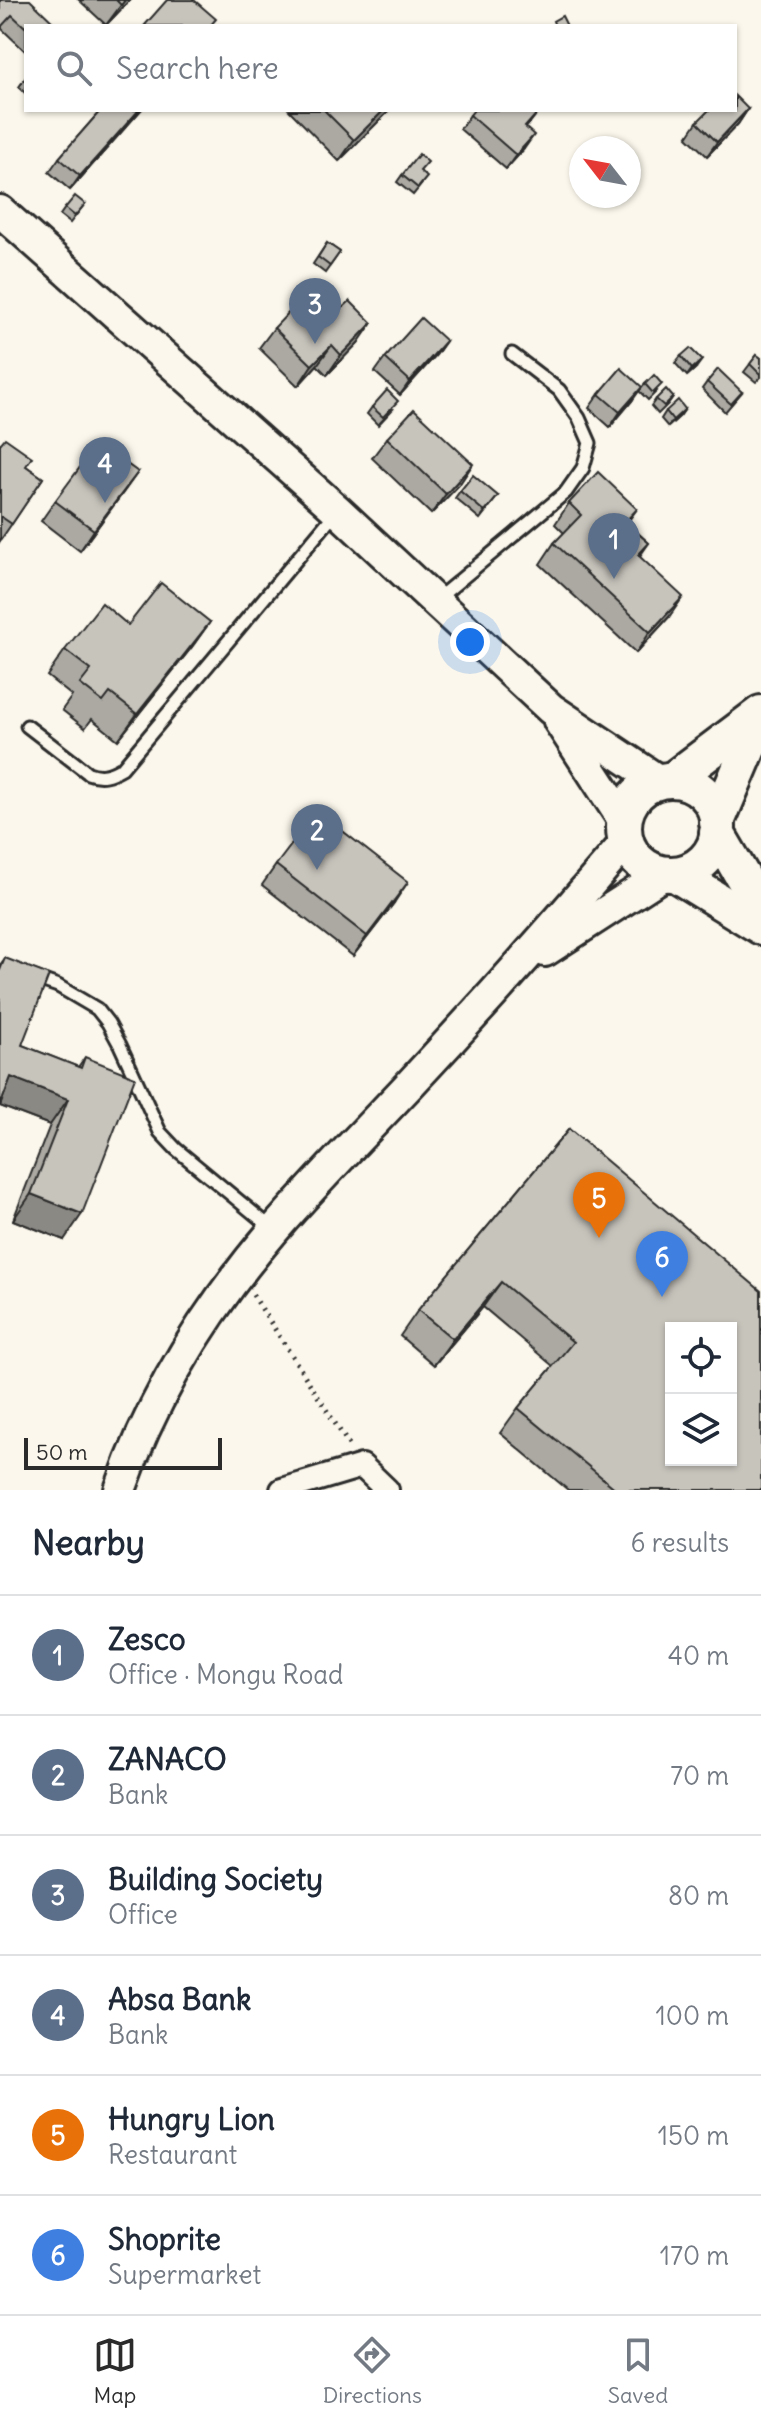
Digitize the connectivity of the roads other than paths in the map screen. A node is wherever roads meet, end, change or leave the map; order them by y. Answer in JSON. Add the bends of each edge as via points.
{"nodes":[{"id":1,"x":0,"y":211,"type":"edge"},
{"id":2,"x":512,"y":354,"type":"dead end"},
{"id":3,"x":337,"y":510,"type":"junction"},
{"id":4,"x":435,"y":600,"type":"junction"},
{"id":5,"x":551,"y":709,"type":"junction"},
{"id":6,"x":761,"y":716,"type":"edge"},
{"id":7,"x":27,"y":726,"type":"dead end"},
{"id":8,"x":666,"y":781,"type":"junction"},
{"id":9,"x":717,"y":827,"type":"junction"},
{"id":10,"x":625,"y":832,"type":"junction"},
{"id":11,"x":670,"y":874,"type":"junction"},
{"id":12,"x":761,"y":908,"type":"edge"},
{"id":13,"x":761,"y":927,"type":"edge"},
{"id":14,"x":517,"y":970,"type":"junction"},
{"id":15,"x":23,"y":974,"type":"edge"},
{"id":16,"x":274,"y":1230,"type":"junction"},
{"id":17,"x":120,"y":1490,"type":"edge"},
{"id":18,"x":282,"y":1490,"type":"edge"},
{"id":19,"x":387,"y":1490,"type":"edge"}],
"edges":[{"from":1,"to":3,"type":"main road"},
{"from":2,"to":4,"type":"lane","via":[[559,390],[579,418],[590,443],[583,468],[566,492]]},
{"from":3,"to":4,"type":"main road"},
{"from":3,"to":7,"type":"lane","via":[[122,768],[110,775],[88,773]]},
{"from":4,"to":5,"type":"main road"},
{"from":5,"to":8,"type":"main road"},
{"from":5,"to":10,"type":"main road"},
{"from":6,"to":8,"type":"main road"},
{"from":6,"to":9,"type":"main road"},
{"from":8,"to":9,"type":"main road","via":[[683,781],[703,792],[715,811]]},
{"from":8,"to":10,"type":"main road","via":[[649,785],[632,800]]},
{"from":9,"to":11,"type":"main road","via":[[703,861]]},
{"from":9,"to":12,"type":"main road"},
{"from":10,"to":11,"type":"main road","via":[[637,859]]},
{"from":10,"to":14,"type":"main road"},
{"from":11,"to":13,"type":"main road"},
{"from":11,"to":14,"type":"main road"},
{"from":14,"to":16,"type":"main road"},
{"from":15,"to":16,"type":"lane","via":[[58,986],[97,1009],[120,1045],[160,1132]]},
{"from":16,"to":17,"type":"main road","via":[[174,1371]]},
{"from":18,"to":19,"type":"street","via":[[362,1466]]}]}
